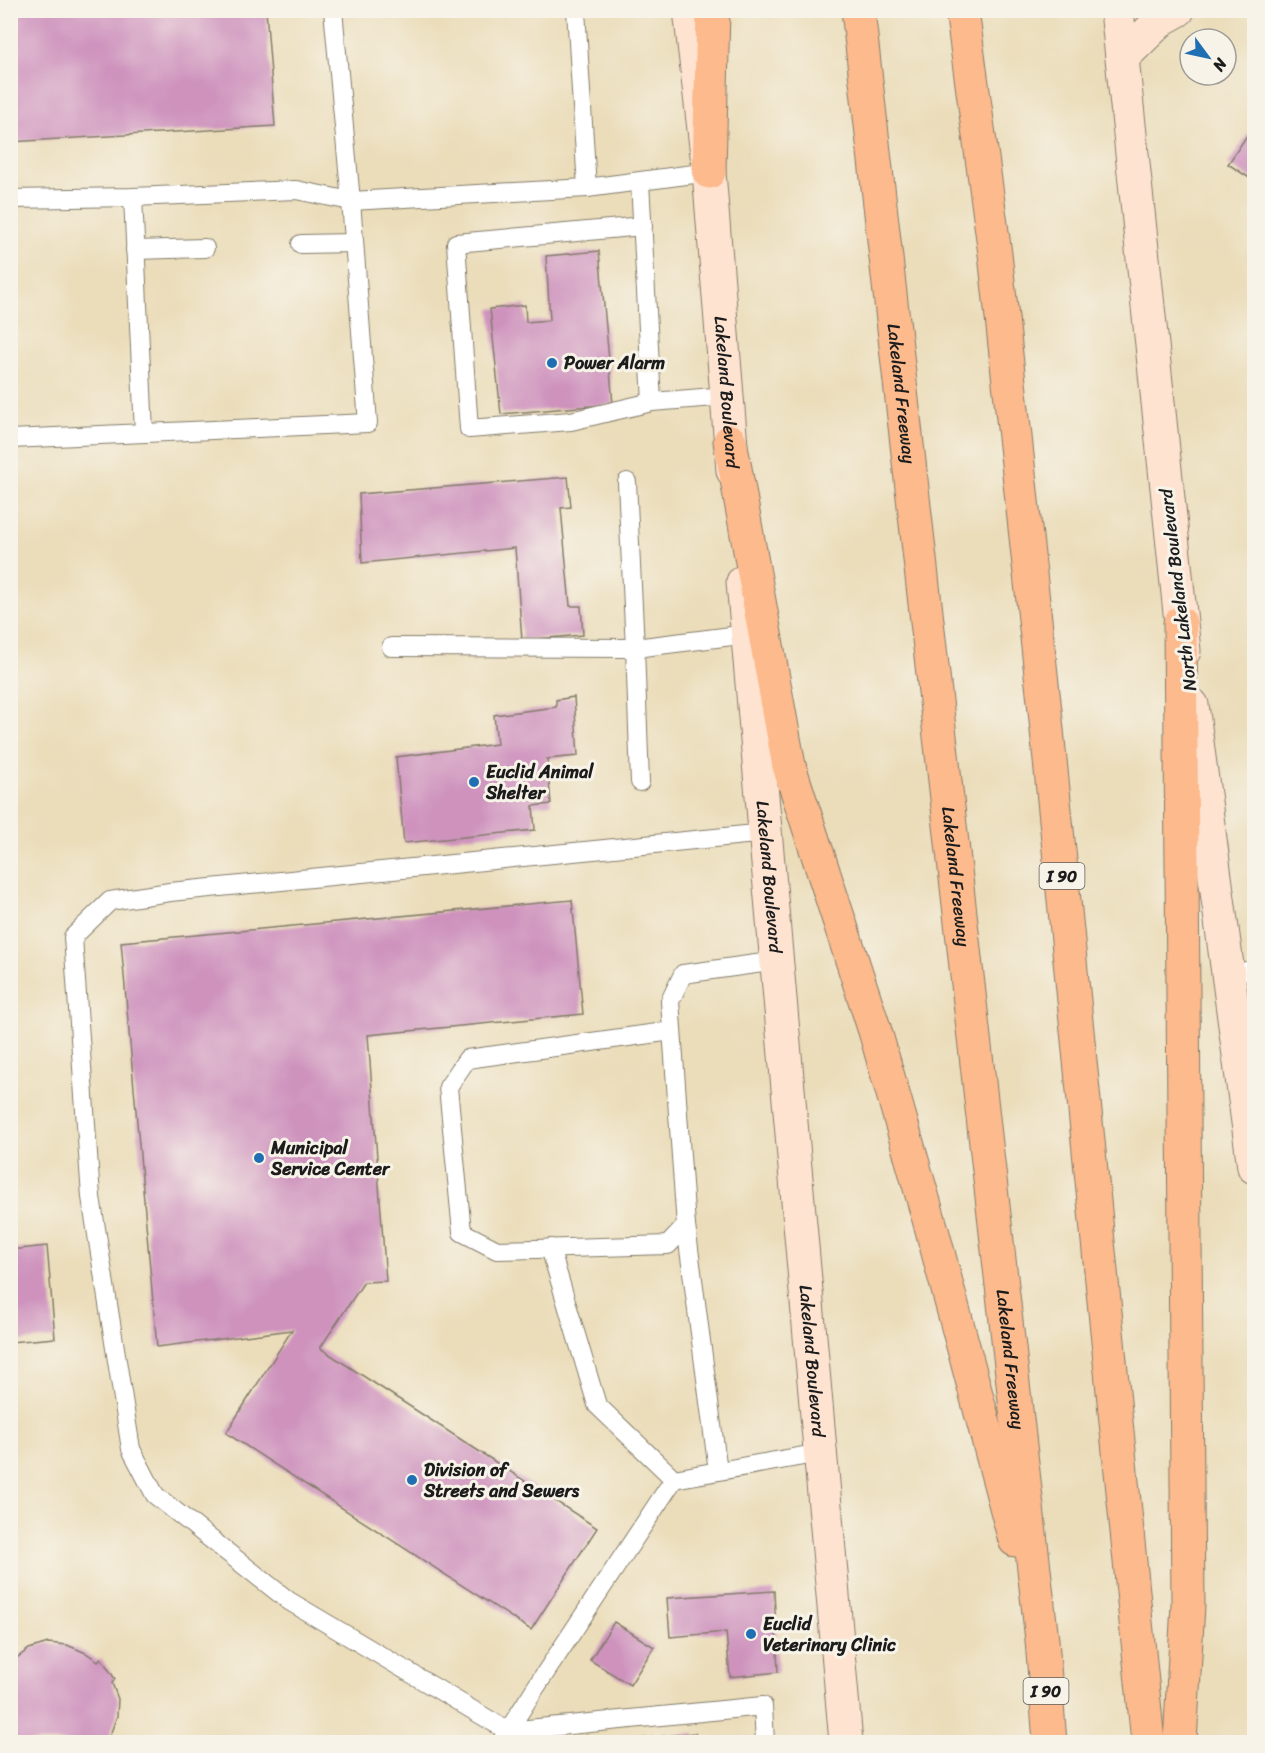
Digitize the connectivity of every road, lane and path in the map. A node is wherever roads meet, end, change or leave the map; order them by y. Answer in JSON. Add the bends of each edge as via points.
{"nodes":[{"id":1,"x":333,"y":10,"type":"edge"},
{"id":2,"x":576,"y":10,"type":"edge"},
{"id":3,"x":690,"y":10,"type":"edge"},
{"id":4,"x":712,"y":10,"type":"edge"},
{"id":5,"x":858,"y":10,"type":"edge"},
{"id":6,"x":962,"y":10,"type":"edge"},
{"id":7,"x":1117,"y":10,"type":"edge"},
{"id":8,"x":1178,"y":10,"type":"edge"},
{"id":9,"x":1122,"y":58,"type":"junction"},
{"id":10,"x":709,"y":172,"type":"junction"},
{"id":11,"x":640,"y":182,"type":"junction"},
{"id":12,"x":586,"y":188,"type":"junction"},
{"id":13,"x":133,"y":197,"type":"junction"},
{"id":14,"x":10,"y":199,"type":"edge"},
{"id":15,"x":351,"y":201,"type":"junction"},
{"id":16,"x":643,"y":226,"type":"junction"},
{"id":17,"x":354,"y":243,"type":"junction"},
{"id":18,"x":301,"y":244,"type":"dead end"},
{"id":19,"x":205,"y":248,"type":"dead end"},
{"id":20,"x":135,"y":250,"type":"junction"},
{"id":21,"x":727,"y":396,"type":"junction"},
{"id":22,"x":652,"y":402,"type":"junction"},
{"id":23,"x":144,"y":433,"type":"junction"},
{"id":24,"x":10,"y":439,"type":"edge"},
{"id":25,"x":730,"y":441,"type":"junction"},
{"id":26,"x":627,"y":482,"type":"dead end"},
{"id":27,"x":1180,"y":623,"type":"junction"},
{"id":28,"x":748,"y":634,"type":"junction"},
{"id":29,"x":391,"y":647,"type":"dead end"},
{"id":30,"x":636,"y":648,"type":"junction"},
{"id":31,"x":640,"y":782,"type":"dead end"},
{"id":32,"x":765,"y":833,"type":"junction"},
{"id":33,"x":777,"y":961,"type":"junction"},
{"id":34,"x":1241,"y":972,"type":"edge"},
{"id":35,"x":672,"y":1031,"type":"junction"},
{"id":36,"x":1245,"y":1031,"type":"edge"},
{"id":37,"x":1254,"y":1167,"type":"edge"},
{"id":38,"x":686,"y":1226,"type":"junction"},
{"id":39,"x":550,"y":1248,"type":"junction"},
{"id":40,"x":820,"y":1452,"type":"junction"},
{"id":41,"x":718,"y":1471,"type":"junction"},
{"id":42,"x":674,"y":1479,"type":"junction"},
{"id":43,"x":1042,"y":1640,"type":"junction"},
{"id":44,"x":505,"y":1737,"type":"edge"},
{"id":45,"x":765,"y":1743,"type":"edge"},
{"id":46,"x":846,"y":1743,"type":"edge"},
{"id":47,"x":1050,"y":1743,"type":"edge"},
{"id":48,"x":1148,"y":1743,"type":"edge"},
{"id":49,"x":1180,"y":1743,"type":"edge"}],
"edges":[{"from":1,"to":15,"type":"lane"},
{"from":2,"to":12,"type":"lane"},
{"from":3,"to":10,"type":"street","name":"Lakeland Boulevard"},
{"from":4,"to":10,"type":"highway"},
{"from":5,"to":43,"type":"highway","name":"Lakeland Freeway","number":"I 90"},
{"from":6,"to":48,"type":"highway","number":"I 90","via":[[995,254],[1045,708]]},
{"from":7,"to":9,"type":"street","name":"North Lakeland Boulevard"},
{"from":8,"to":9,"type":"street","via":[[1162,19]]},
{"from":9,"to":27,"type":"street","name":"North Lakeland Boulevard"},
{"from":10,"to":11,"type":"lane"},
{"from":10,"to":21,"type":"street","name":"Lakeland Boulevard"},
{"from":11,"to":12,"type":"lane"},
{"from":11,"to":16,"type":"lane"},
{"from":12,"to":15,"type":"lane"},
{"from":13,"to":14,"type":"lane"},
{"from":13,"to":15,"type":"lane","via":[[296,190]]},
{"from":13,"to":20,"type":"lane"},
{"from":15,"to":17,"type":"lane"},
{"from":16,"to":22,"type":"lane"},
{"from":16,"to":22,"type":"lane","via":[[456,243],[469,429],[571,422]]},
{"from":17,"to":18,"type":"lane"},
{"from":17,"to":23,"type":"lane","via":[[368,423]]},
{"from":19,"to":20,"type":"lane"},
{"from":20,"to":23,"type":"lane"},
{"from":21,"to":22,"type":"lane"},
{"from":21,"to":25,"type":"street","name":"Lakeland Boulevard"},
{"from":23,"to":24,"type":"lane"},
{"from":25,"to":28,"type":"street","name":"Lakeland Boulevard"},
{"from":25,"to":43,"type":"highway","via":[[789,766],[875,1031]]},
{"from":26,"to":30,"type":"lane"},
{"from":27,"to":34,"type":"street","name":"North Lakeland Boulevard"},
{"from":27,"to":49,"type":"highway","via":[[1188,1605]]},
{"from":28,"to":30,"type":"lane"},
{"from":28,"to":32,"type":"street","name":"Lakeland Boulevard"},
{"from":29,"to":30,"type":"lane"},
{"from":30,"to":31,"type":"lane"},
{"from":32,"to":33,"type":"street","name":"Lakeland Boulevard"},
{"from":32,"to":44,"type":"lane","via":[[160,893],[110,901],[73,937],[91,1197],[131,1449],[155,1495],[289,1601]]},
{"from":33,"to":35,"type":"lane","via":[[683,974],[670,1001]]},
{"from":33,"to":40,"type":"street","name":"Lakeland Boulevard"},
{"from":34,"to":36,"type":"street","name":"North Lakeland Boulevard"},
{"from":35,"to":38,"type":"lane"},
{"from":35,"to":39,"type":"lane","via":[[467,1059],[448,1087],[462,1232],[496,1250]]},
{"from":36,"to":37,"type":"street","name":"North Lakeland Boulevard"},
{"from":38,"to":39,"type":"lane","via":[[668,1245]]},
{"from":38,"to":41,"type":"lane"},
{"from":39,"to":42,"type":"lane","via":[[597,1405]]},
{"from":40,"to":41,"type":"lane"},
{"from":40,"to":46,"type":"street","name":"Lakeland Boulevard"},
{"from":41,"to":42,"type":"lane"},
{"from":42,"to":44,"type":"lane"},
{"from":43,"to":47,"type":"highway","name":"Lakeland Freeway","number":"I 90"},
{"from":44,"to":45,"type":"lane","via":[[763,1706]]}]}
